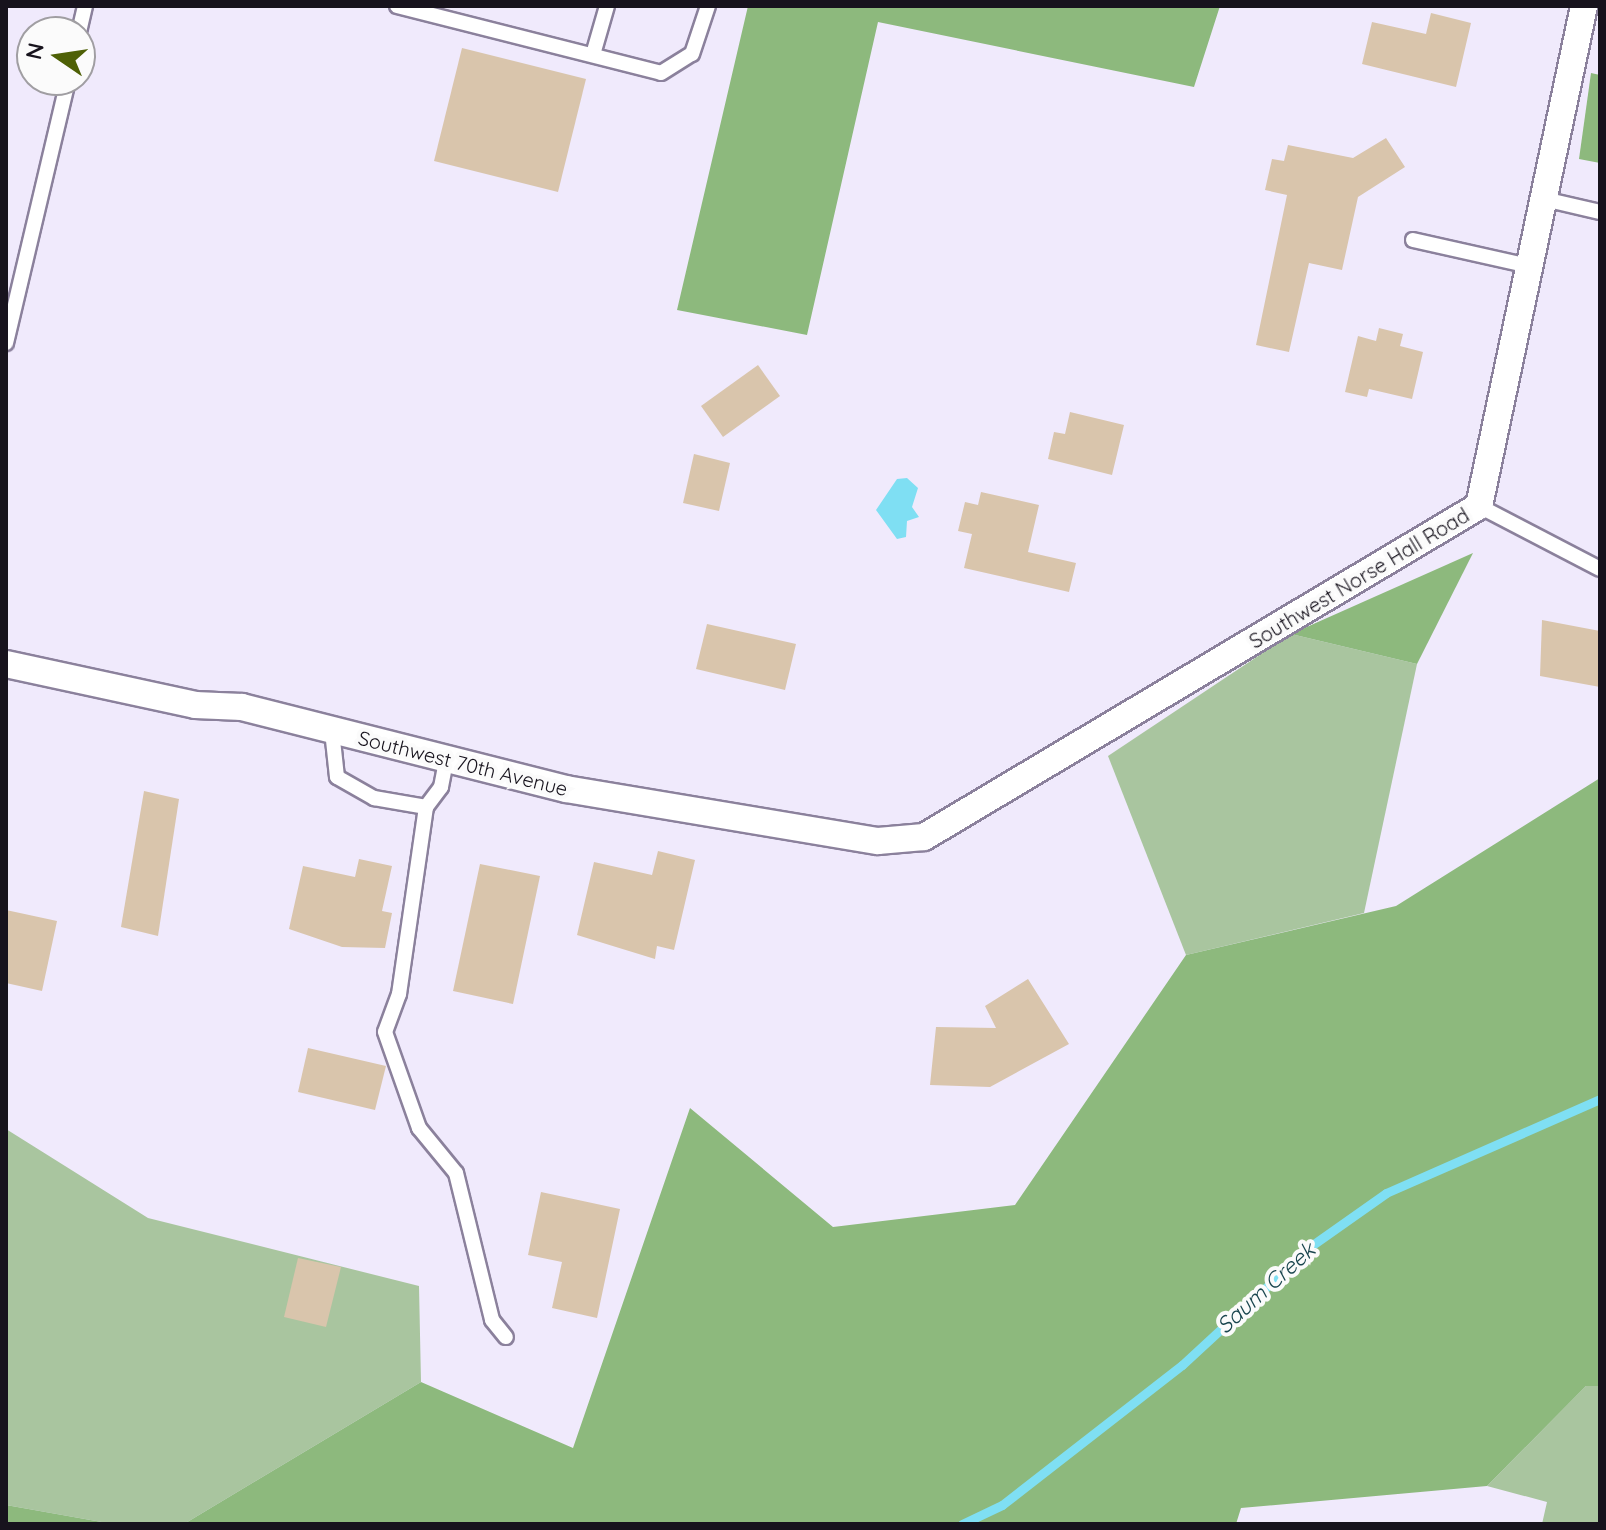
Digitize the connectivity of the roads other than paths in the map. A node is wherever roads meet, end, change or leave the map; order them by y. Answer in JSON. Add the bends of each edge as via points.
{"nodes":[{"id":1,"x":397,"y":6,"type":"edge"},
{"id":2,"x":607,"y":6,"type":"edge"},
{"id":3,"x":708,"y":6,"type":"edge"},
{"id":4,"x":1584,"y":6,"type":"edge"},
{"id":5,"x":594,"y":51,"type":"junction"},
{"id":6,"x":64,"y":96,"type":"edge"},
{"id":7,"x":1544,"y":199,"type":"junction"},
{"id":8,"x":1600,"y":212,"type":"edge"},
{"id":9,"x":1413,"y":240,"type":"dead end"},
{"id":10,"x":1529,"y":266,"type":"junction"},
{"id":11,"x":6,"y":343,"type":"edge"},
{"id":12,"x":1479,"y":506,"type":"junction"},
{"id":13,"x":1600,"y":569,"type":"edge"},
{"id":14,"x":6,"y":664,"type":"edge"},
{"id":15,"x":332,"y":731,"type":"junction"},
{"id":16,"x":446,"y":761,"type":"junction"},
{"id":17,"x":426,"y":807,"type":"junction"},
{"id":18,"x":924,"y":837,"type":"joint"},
{"id":19,"x":506,"y":1337,"type":"dead end"}],
"edges":[{"from":1,"to":5,"type":"lane"},
{"from":2,"to":5,"type":"lane"},
{"from":3,"to":5,"type":"lane","via":[[703,30],[679,67],[644,71]]},
{"from":4,"to":7,"type":"street","name":"Southwest Norse Hall Road"},
{"from":6,"to":11,"type":"lane"},
{"from":7,"to":8,"type":"lane"},
{"from":7,"to":10,"type":"street","name":"Southwest Norse Hall Road"},
{"from":9,"to":10,"type":"lane"},
{"from":10,"to":12,"type":"street","name":"Southwest Norse Hall Road"},
{"from":12,"to":13,"type":"lane"},
{"from":12,"to":18,"type":"street","name":"Southwest Norse Hall Road"},
{"from":14,"to":15,"type":"street","name":"Southwest 70th Avenue"},
{"from":15,"to":16,"type":"street","name":"Southwest 70th Avenue"},
{"from":15,"to":17,"type":"lane","via":[[337,777],[374,798]]},
{"from":16,"to":17,"type":"lane","via":[[441,787]]},
{"from":16,"to":18,"type":"street","name":"Southwest 70th Avenue","via":[[566,789],[878,841]]},
{"from":17,"to":19,"type":"lane","via":[[399,994],[385,1032],[419,1128],[456,1173],[492,1320]]}]}
